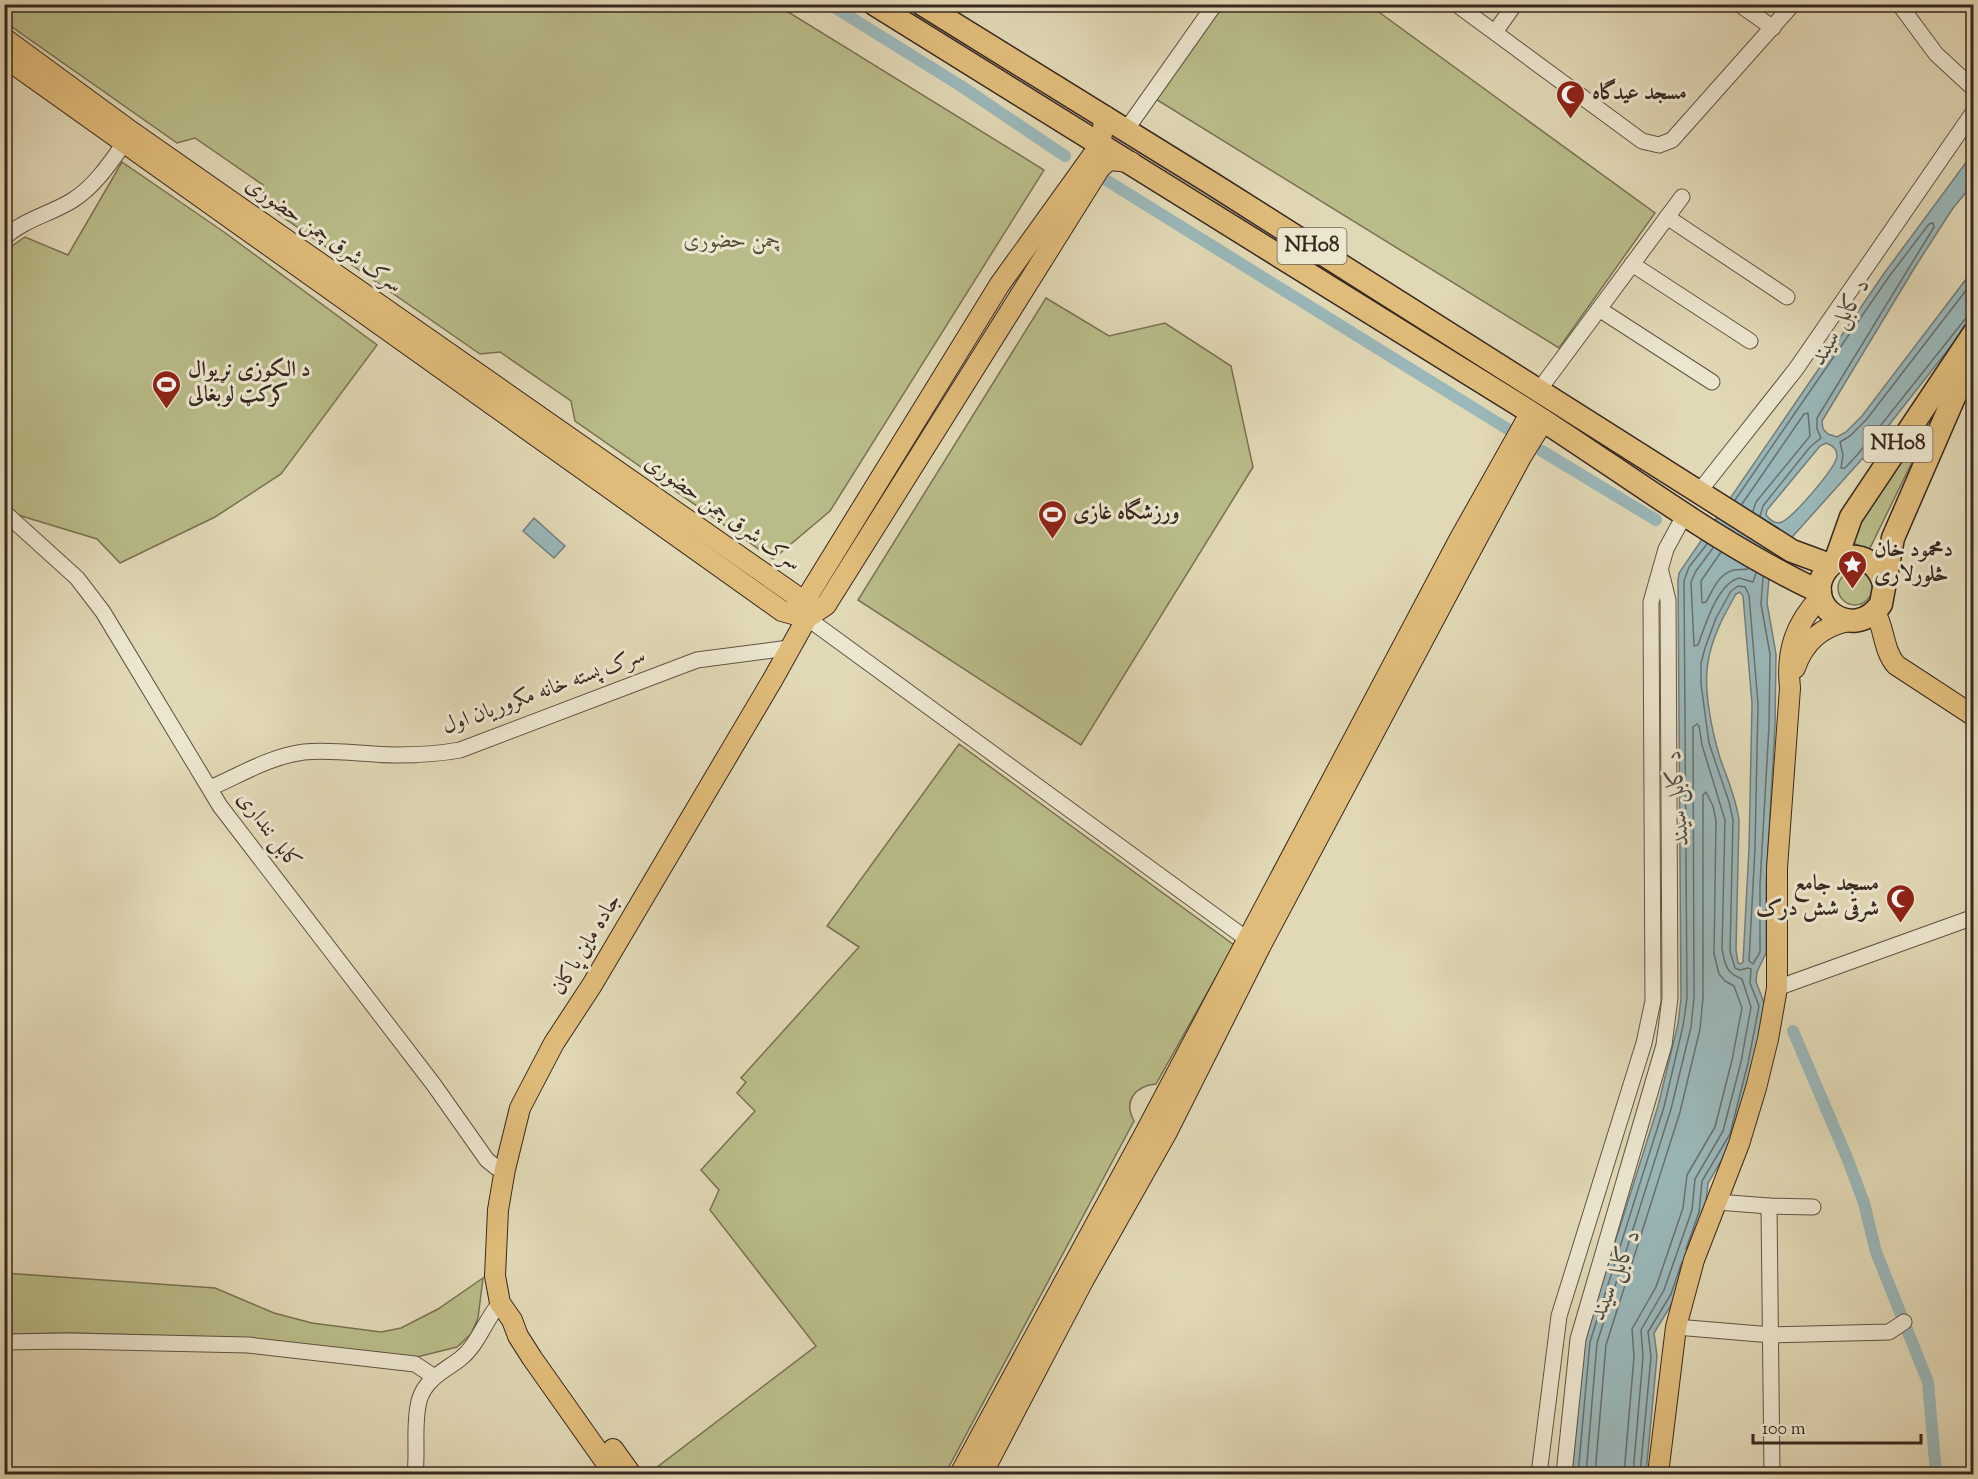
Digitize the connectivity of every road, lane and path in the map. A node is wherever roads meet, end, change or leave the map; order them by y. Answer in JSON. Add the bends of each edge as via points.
{"nodes":[{"id":1,"x":874,"y":4,"type":"edge"},
{"id":2,"x":922,"y":4,"type":"edge"},
{"id":3,"x":1215,"y":4,"type":"edge"},
{"id":4,"x":1455,"y":4,"type":"edge"},
{"id":5,"x":1515,"y":4,"type":"edge"},
{"id":6,"x":1739,"y":4,"type":"edge"},
{"id":7,"x":1793,"y":4,"type":"edge"},
{"id":8,"x":1899,"y":4,"type":"edge"},
{"id":9,"x":1773,"y":28,"type":"junction"},
{"id":10,"x":1495,"y":32,"type":"junction"},
{"id":11,"x":4,"y":39,"type":"edge"},
{"id":12,"x":4,"y":57,"type":"edge"},
{"id":13,"x":1974,"y":88,"type":"edge"},
{"id":14,"x":1974,"y":111,"type":"edge"},
{"id":15,"x":1105,"y":116,"type":"junction"},
{"id":16,"x":1126,"y":130,"type":"junction"},
{"id":17,"x":128,"y":138,"type":"junction"},
{"id":18,"x":1100,"y":145,"type":"junction"},
{"id":19,"x":1131,"y":162,"type":"junction"},
{"id":20,"x":1211,"y":183,"type":"junction"},
{"id":21,"x":1682,"y":196,"type":"dead end"},
{"id":22,"x":1208,"y":211,"type":"junction"},
{"id":23,"x":1667,"y":217,"type":"junction"},
{"id":24,"x":4,"y":238,"type":"edge"},
{"id":25,"x":1632,"y":264,"type":"junction"},
{"id":26,"x":1787,"y":297,"type":"dead end"},
{"id":27,"x":1599,"y":309,"type":"junction"},
{"id":28,"x":1974,"y":333,"type":"edge"},
{"id":29,"x":1750,"y":341,"type":"dead end"},
{"id":30,"x":1974,"y":361,"type":"edge"},
{"id":31,"x":1712,"y":382,"type":"dead end"},
{"id":32,"x":1539,"y":390,"type":"junction"},
{"id":33,"x":1537,"y":416,"type":"junction"},
{"id":34,"x":1698,"y":493,"type":"junction"},
{"id":35,"x":4,"y":512,"type":"edge"},
{"id":36,"x":1685,"y":514,"type":"junction"},
{"id":37,"x":1832,"y":564,"type":"junction"},
{"id":38,"x":1660,"y":570,"type":"junction"},
{"id":39,"x":1820,"y":595,"type":"junction"},
{"id":40,"x":1880,"y":600,"type":"junction"},
{"id":41,"x":807,"y":618,"type":"junction"},
{"id":42,"x":1848,"y":621,"type":"junction"},
{"id":43,"x":789,"y":648,"type":"junction"},
{"id":44,"x":1790,"y":688,"type":"junction"},
{"id":45,"x":1974,"y":702,"type":"edge"},
{"id":46,"x":1974,"y":716,"type":"edge"},
{"id":47,"x":210,"y":788,"type":"junction"},
{"id":48,"x":1974,"y":917,"type":"edge"},
{"id":49,"x":1254,"y":944,"type":"junction"},
{"id":50,"x":1653,"y":954,"type":"junction"},
{"id":51,"x":1671,"y":954,"type":"junction"},
{"id":52,"x":1777,"y":988,"type":"junction"},
{"id":53,"x":505,"y":1169,"type":"junction"},
{"id":54,"x":1717,"y":1202,"type":"junction"},
{"id":55,"x":1769,"y":1206,"type":"junction"},
{"id":56,"x":1813,"y":1207,"type":"dead end"},
{"id":57,"x":500,"y":1303,"type":"junction"},
{"id":58,"x":512,"y":1320,"type":"junction"},
{"id":59,"x":1904,"y":1322,"type":"dead end"},
{"id":60,"x":1676,"y":1327,"type":"junction"},
{"id":61,"x":1772,"y":1335,"type":"junction"},
{"id":62,"x":4,"y":1342,"type":"edge"},
{"id":63,"x":434,"y":1376,"type":"junction"},
{"id":64,"x":415,"y":1474,"type":"edge"},
{"id":65,"x":614,"y":1474,"type":"edge"},
{"id":66,"x":631,"y":1474,"type":"edge"},
{"id":67,"x":960,"y":1474,"type":"edge"},
{"id":68,"x":982,"y":1474,"type":"edge"},
{"id":69,"x":1539,"y":1474,"type":"edge"},
{"id":70,"x":1564,"y":1474,"type":"edge"},
{"id":71,"x":1658,"y":1474,"type":"edge"},
{"id":72,"x":1772,"y":1474,"type":"edge"}],
"edges":[{"from":1,"to":18,"type":"highway","number":"NH08"},
{"from":2,"to":15,"type":"highway","number":"NH08"},
{"from":3,"to":16,"type":"street"},
{"from":4,"to":10,"type":"street"},
{"from":5,"to":10,"type":"street"},
{"from":6,"to":9,"type":"street"},
{"from":7,"to":9,"type":"street"},
{"from":8,"to":13,"type":"street","via":[[1936,54]]},
{"from":9,"to":10,"type":"street","via":[[1672,140],[1659,145],[1642,141]]},
{"from":11,"to":17,"type":"main road","name":"سرک شرق چمن حضوری"},
{"from":12,"to":17,"type":"main road","name":"سرک شرق چمن حضوری"},
{"from":14,"to":34,"type":"street","via":[[1796,369]]},
{"from":15,"to":16,"type":"highway","number":"NH08"},
{"from":15,"to":18,"type":"main road"},
{"from":16,"to":20,"type":"highway","number":"NH08"},
{"from":17,"to":24,"type":"street","via":[[98,178],[74,200]]},
{"from":17,"to":41,"type":"main road","name":"سرک شرق چمن حضوری","via":[[795,595]]},
{"from":18,"to":19,"type":"highway","number":"NH08"},
{"from":18,"to":41,"type":"main road","via":[[1000,284],[809,594]]},
{"from":19,"to":22,"type":"highway","number":"NH08"},
{"from":19,"to":41,"type":"main road","via":[[1109,160],[1100,168],[826,605]]},
{"from":20,"to":22,"type":"highway"},
{"from":20,"to":32,"type":"highway","number":"NH08"},
{"from":21,"to":23,"type":"street"},
{"from":22,"to":33,"type":"highway","number":"NH08"},
{"from":23,"to":25,"type":"street"},
{"from":23,"to":26,"type":"street"},
{"from":25,"to":27,"type":"street"},
{"from":25,"to":29,"type":"street"},
{"from":27,"to":31,"type":"street"},
{"from":27,"to":32,"type":"street"},
{"from":28,"to":37,"type":"highway","number":"NH08","via":[[1851,517]]},
{"from":30,"to":40,"type":"highway","number":"NH08","via":[[1955,395],[1893,538]]},
{"from":32,"to":34,"type":"highway","number":"NH08"},
{"from":33,"to":36,"type":"highway","number":"NH08"},
{"from":33,"to":49,"type":"main road","via":[[1459,540]]},
{"from":34,"to":37,"type":"highway","number":"NH08","via":[[1792,551]]},
{"from":35,"to":47,"type":"street","name":"کابل ننداری","via":[[77,578],[103,612]]},
{"from":36,"to":38,"type":"street","via":[[1666,549]]},
{"from":36,"to":39,"type":"highway","number":"NH08"},
{"from":37,"to":39,"type":"highway","number":"NH08","via":[[1824,573]]},
{"from":37,"to":40,"type":"highway","number":"NH08","via":[[1855,557],[1874,566],[1881,574]]},
{"from":38,"to":50,"type":"street","via":[[1651,602]]},
{"from":38,"to":51,"type":"street","via":[[1668,600]]},
{"from":39,"to":42,"type":"highway","number":"NH08","via":[[1831,614]]},
{"from":39,"to":44,"type":"main road","via":[[1796,632],[1789,660]]},
{"from":40,"to":42,"type":"highway","via":[[1858,621]]},
{"from":40,"to":45,"type":"main road","via":[[1893,647],[1901,658]]},
{"from":40,"to":46,"type":"main road","via":[[1888,654],[1896,665]]},
{"from":41,"to":43,"type":"main road","name":"جاده ماین پاکان"},
{"from":41,"to":49,"type":"street"},
{"from":42,"to":44,"type":"main road","via":[[1810,640],[1798,657]]},
{"from":43,"to":47,"type":"street","name":"سرک پسته خانه مکروریان اول","via":[[697,660],[460,750],[394,755],[304,752],[285,756]]},
{"from":43,"to":53,"type":"main road","name":"جاده ماین پاکان","via":[[663,867],[554,1043],[520,1108]]},
{"from":44,"to":52,"type":"main road","via":[[1778,868]]},
{"from":47,"to":53,"type":"street","name":"کابل ننداری","via":[[219,806],[434,1084],[487,1160]]},
{"from":48,"to":52,"type":"street"},
{"from":49,"to":67,"type":"main road"},
{"from":49,"to":68,"type":"main road","via":[[1167,1132]]},
{"from":50,"to":51,"type":"street"},
{"from":50,"to":69,"type":"street","via":[[1653,1001],[1644,1043],[1559,1316]]},
{"from":51,"to":70,"type":"street","via":[[1664,1045],[1578,1339]]},
{"from":52,"to":54,"type":"main road","via":[[1756,1088]]},
{"from":53,"to":57,"type":"main road","name":"جاده ماین پاکان","via":[[498,1210],[495,1276]]},
{"from":54,"to":55,"type":"street"},
{"from":54,"to":60,"type":"main road","via":[[1694,1260]]},
{"from":55,"to":56,"type":"street"},
{"from":55,"to":61,"type":"street"},
{"from":57,"to":58,"type":"main road","name":"جاده ماین پاکان"},
{"from":57,"to":63,"type":"street","via":[[470,1349]]},
{"from":58,"to":65,"type":"main road","name":"جاده ماین پاکان","via":[[532,1358]]},
{"from":58,"to":66,"type":"main road","name":"جاده ماین پاکان","via":[[525,1329]]},
{"from":59,"to":61,"type":"street","via":[[1889,1332]]},
{"from":60,"to":61,"type":"street"},
{"from":60,"to":71,"type":"main road"},
{"from":61,"to":72,"type":"street"},
{"from":62,"to":63,"type":"street","via":[[248,1345],[415,1364]]},
{"from":63,"to":64,"type":"street","via":[[419,1398]]}]}
